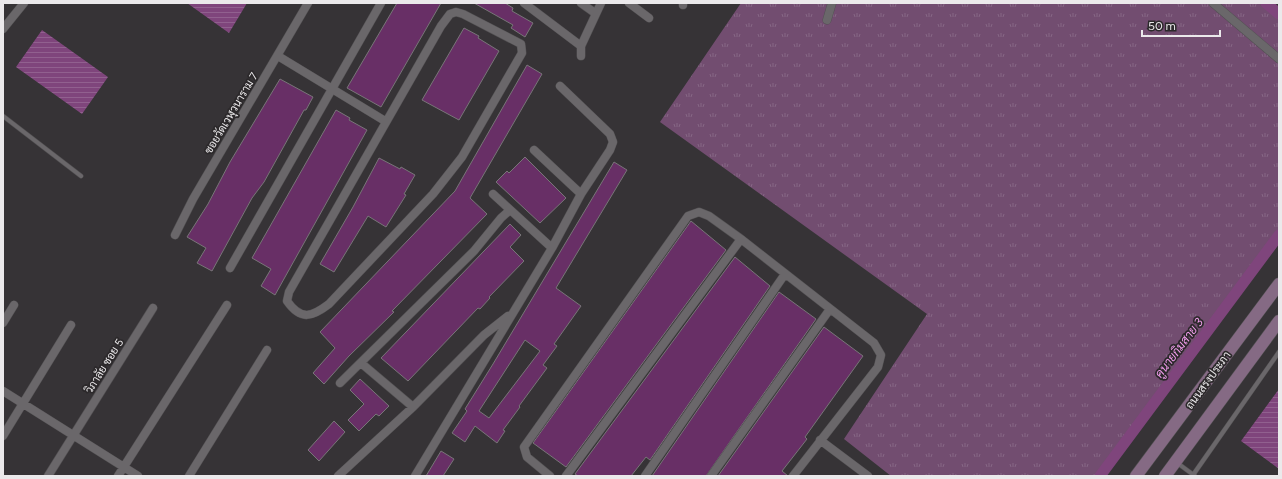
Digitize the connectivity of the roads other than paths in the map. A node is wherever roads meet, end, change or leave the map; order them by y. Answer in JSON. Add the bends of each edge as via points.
{"nodes":[{"id":1,"x":24,"y":3,"type":"edge"},
{"id":2,"x":308,"y":3,"type":"edge"},
{"id":3,"x":381,"y":3,"type":"edge"},
{"id":4,"x":524,"y":3,"type":"edge"},
{"id":5,"x":581,"y":3,"type":"edge"},
{"id":6,"x":601,"y":3,"type":"edge"},
{"id":7,"x":630,"y":3,"type":"edge"},
{"id":8,"x":832,"y":3,"type":"edge"},
{"id":9,"x":1213,"y":3,"type":"edge"},
{"id":10,"x":595,"y":13,"type":"junction"},
{"id":11,"x":649,"y":18,"type":"dead end"},
{"id":12,"x":828,"y":20,"type":"dead end"},
{"id":13,"x":3,"y":29,"type":"edge"},
{"id":14,"x":582,"y":46,"type":"junction"},
{"id":15,"x":278,"y":56,"type":"junction"},
{"id":16,"x":581,"y":56,"type":"dead end"},
{"id":17,"x":1279,"y":59,"type":"edge"},
{"id":18,"x":560,"y":86,"type":"dead end"},
{"id":19,"x":332,"y":88,"type":"junction"},
{"id":20,"x":3,"y":116,"type":"edge"},
{"id":21,"x":385,"y":121,"type":"junction"},
{"id":22,"x":534,"y":150,"type":"dead end"},
{"id":23,"x":81,"y":176,"type":"dead end"},
{"id":24,"x":494,"y":194,"type":"dead end"},
{"id":25,"x":581,"y":194,"type":"junction"},
{"id":26,"x":510,"y":210,"type":"junction"},
{"id":27,"x":175,"y":235,"type":"dead end"},
{"id":28,"x":741,"y":239,"type":"junction"},
{"id":29,"x":552,"y":248,"type":"junction"},
{"id":30,"x":230,"y":268,"type":"dead end"},
{"id":31,"x":786,"y":274,"type":"junction"},
{"id":32,"x":1279,"y":284,"type":"edge"},
{"id":33,"x":14,"y":305,"type":"dead end"},
{"id":34,"x":227,"y":305,"type":"dead end"},
{"id":35,"x":153,"y":308,"type":"dead end"},
{"id":36,"x":830,"y":309,"type":"junction"},
{"id":37,"x":513,"y":311,"type":"junction"},
{"id":38,"x":1279,"y":320,"type":"edge"},
{"id":39,"x":3,"y":323,"type":"edge"},
{"id":40,"x":71,"y":325,"type":"dead end"},
{"id":41,"x":268,"y":350,"type":"dead end"},
{"id":42,"x":1279,"y":352,"type":"edge"},
{"id":43,"x":361,"y":363,"type":"junction"},
{"id":44,"x":340,"y":383,"type":"dead end"},
{"id":45,"x":3,"y":391,"type":"edge"},
{"id":46,"x":23,"y":403,"type":"junction"},
{"id":47,"x":413,"y":407,"type":"junction"},
{"id":48,"x":74,"y":435,"type":"junction"},
{"id":49,"x":3,"y":436,"type":"edge"},
{"id":50,"x":820,"y":440,"type":"junction"},
{"id":51,"x":1158,"y":448,"type":"junction"},
{"id":52,"x":1175,"y":461,"type":"junction"},
{"id":53,"x":123,"y":467,"type":"junction"},
{"id":54,"x":865,"y":475,"type":"edge"},
{"id":55,"x":1194,"y":475,"type":"edge"},
{"id":56,"x":48,"y":476,"type":"edge"},
{"id":57,"x":118,"y":476,"type":"edge"},
{"id":58,"x":138,"y":476,"type":"edge"},
{"id":59,"x":188,"y":476,"type":"edge"},
{"id":60,"x":338,"y":476,"type":"edge"},
{"id":61,"x":415,"y":476,"type":"edge"},
{"id":62,"x":550,"y":476,"type":"edge"},
{"id":63,"x":566,"y":476,"type":"edge"},
{"id":64,"x":645,"y":476,"type":"edge"},
{"id":65,"x":711,"y":476,"type":"edge"},
{"id":66,"x":793,"y":476,"type":"edge"},
{"id":67,"x":1136,"y":476,"type":"edge"},
{"id":68,"x":1165,"y":476,"type":"edge"}],
"edges":[{"from":1,"to":13,"type":"street"},
{"from":2,"to":15,"type":"street","name":"ซอยวัดเวฬุวนาราม 7"},
{"from":3,"to":19,"type":"street"},
{"from":4,"to":14,"type":"street"},
{"from":5,"to":10,"type":"street"},
{"from":6,"to":10,"type":"street"},
{"from":7,"to":11,"type":"street"},
{"from":8,"to":12,"type":"street"},
{"from":9,"to":17,"type":"street"},
{"from":10,"to":14,"type":"street"},
{"from":14,"to":16,"type":"street"},
{"from":15,"to":19,"type":"street"},
{"from":15,"to":27,"type":"street","name":"ซอยวัดเวฬุวนาราม 7","via":[[193,199]]},
{"from":18,"to":25,"type":"street","via":[[610,134],[612,142],[610,150]]},
{"from":19,"to":21,"type":"street"},
{"from":19,"to":30,"type":"street"},
{"from":20,"to":23,"type":"lane"},
{"from":21,"to":21,"type":"street","via":[[289,292],[287,301],[292,308],[307,316],[316,314],[329,304],[450,173],[462,157],[522,53],[521,44],[463,14],[450,14]]},
{"from":22,"to":25,"type":"street"},
{"from":24,"to":26,"type":"street"},
{"from":25,"to":29,"type":"street"},
{"from":26,"to":29,"type":"street"},
{"from":26,"to":43,"type":"street","via":[[474,251]]},
{"from":28,"to":31,"type":"street"},
{"from":28,"to":62,"type":"street","via":[[709,216],[699,212],[688,216],[524,447],[527,457]]},
{"from":28,"to":63,"type":"street"},
{"from":29,"to":37,"type":"street"},
{"from":31,"to":36,"type":"street"},
{"from":31,"to":64,"type":"street"},
{"from":32,"to":51,"type":"main road","name":"ถนนสรงประภา"},
{"from":33,"to":39,"type":"street"},
{"from":34,"to":53,"type":"street"},
{"from":35,"to":48,"type":"street","name":"วิภาลัย ซอย 5"},
{"from":36,"to":50,"type":"street","via":[[874,343],[881,356],[878,367]]},
{"from":36,"to":65,"type":"street"},
{"from":37,"to":47,"type":"street","via":[[484,335]]},
{"from":37,"to":61,"type":"street"},
{"from":38,"to":52,"type":"main road","name":"ถนนสรงประภา"},
{"from":40,"to":46,"type":"street"},
{"from":41,"to":59,"type":"street"},
{"from":42,"to":55,"type":"lane"},
{"from":43,"to":44,"type":"street"},
{"from":43,"to":47,"type":"street"},
{"from":45,"to":46,"type":"street"},
{"from":46,"to":48,"type":"street"},
{"from":46,"to":49,"type":"street"},
{"from":47,"to":60,"type":"street"},
{"from":48,"to":53,"type":"street"},
{"from":48,"to":56,"type":"street","name":"วิภาลัย ซอย 5"},
{"from":50,"to":54,"type":"street"},
{"from":50,"to":66,"type":"street"},
{"from":51,"to":52,"type":"main road"},
{"from":51,"to":67,"type":"main road","name":"ถนนสรงประภา"},
{"from":52,"to":55,"type":"lane"},
{"from":52,"to":68,"type":"main road","name":"ถนนสรงประภา"},
{"from":53,"to":57,"type":"street"},
{"from":53,"to":58,"type":"street"}]}
